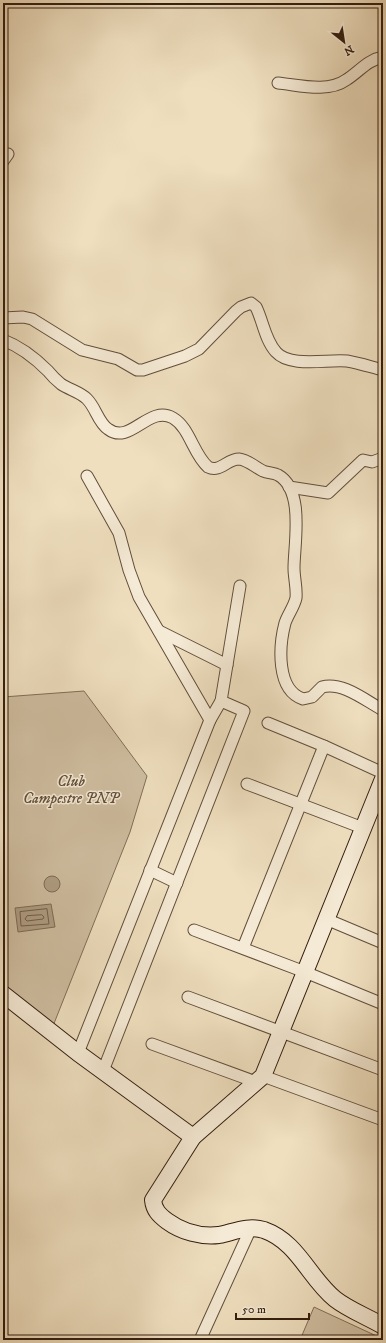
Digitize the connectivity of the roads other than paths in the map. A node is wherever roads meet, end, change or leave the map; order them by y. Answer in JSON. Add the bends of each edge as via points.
{"nodes":[{"id":1,"x":383,"y":57,"type":"edge"},
{"id":2,"x":278,"y":83,"type":"dead end"},
{"id":3,"x":3,"y":318,"type":"edge"},
{"id":4,"x":3,"y":340,"type":"edge"},
{"id":5,"x":383,"y":370,"type":"edge"},
{"id":6,"x":383,"y":458,"type":"edge"},
{"id":7,"x":87,"y":476,"type":"dead end"},
{"id":8,"x":289,"y":487,"type":"junction"},
{"id":9,"x":240,"y":586,"type":"dead end"},
{"id":10,"x":159,"y":631,"type":"junction"},
{"id":11,"x":227,"y":665,"type":"junction"},
{"id":12,"x":221,"y":701,"type":"junction"},
{"id":13,"x":383,"y":710,"type":"edge"},
{"id":14,"x":210,"y":720,"type":"junction"},
{"id":15,"x":268,"y":724,"type":"dead end"},
{"id":16,"x":324,"y":746,"type":"junction"},
{"id":17,"x":383,"y":773,"type":"edge"},
{"id":18,"x":383,"y":779,"type":"edge"},
{"id":19,"x":246,"y":784,"type":"dead end"},
{"id":20,"x":301,"y":804,"type":"junction"},
{"id":21,"x":363,"y":828,"type":"junction"},
{"id":22,"x":150,"y":870,"type":"junction"},
{"id":23,"x":177,"y":883,"type":"junction"},
{"id":24,"x":326,"y":919,"type":"junction"},
{"id":25,"x":194,"y":930,"type":"dead end"},
{"id":26,"x":383,"y":943,"type":"edge"},
{"id":27,"x":243,"y":948,"type":"junction"},
{"id":28,"x":305,"y":972,"type":"junction"},
{"id":29,"x":3,"y":994,"type":"edge"},
{"id":30,"x":188,"y":997,"type":"dead end"},
{"id":31,"x":383,"y":1004,"type":"edge"},
{"id":32,"x":281,"y":1031,"type":"junction"},
{"id":33,"x":152,"y":1044,"type":"dead end"},
{"id":34,"x":78,"y":1052,"type":"junction"},
{"id":35,"x":383,"y":1070,"type":"edge"},
{"id":36,"x":103,"y":1071,"type":"junction"},
{"id":37,"x":259,"y":1079,"type":"junction"},
{"id":38,"x":383,"y":1120,"type":"edge"},
{"id":39,"x":193,"y":1137,"type":"junction"},
{"id":40,"x":251,"y":1228,"type":"junction"},
{"id":41,"x":383,"y":1326,"type":"edge"},
{"id":42,"x":200,"y":1340,"type":"edge"}],
"edges":[{"from":1,"to":2,"type":"street","via":[[372,60],[346,80],[332,86]]},
{"from":3,"to":5,"type":"street","via":[[32,319],[82,350],[118,359],[137,370],[143,370],[199,349],[236,311],[251,304],[256,307],[271,346],[285,359],[326,362],[339,360]]},
{"from":4,"to":8,"type":"street","via":[[35,360],[60,384],[83,395],[110,430],[126,432],[154,416],[169,416],[178,422],[208,467],[218,468],[232,460],[241,460],[278,475]]},
{"from":6,"to":8,"type":"street","via":[[372,462],[363,460],[328,493]]},
{"from":7,"to":10,"type":"street","via":[[120,533],[139,597]]},
{"from":8,"to":13,"type":"street","via":[[296,519],[296,597],[282,639],[282,672],[285,683],[303,700],[312,697],[322,687],[334,686]]},
{"from":9,"to":11,"type":"street"},
{"from":10,"to":11,"type":"street"},
{"from":10,"to":14,"type":"street"},
{"from":11,"to":12,"type":"street"},
{"from":12,"to":14,"type":"street"},
{"from":12,"to":23,"type":"street","via":[[244,711]]},
{"from":14,"to":22,"type":"street"},
{"from":15,"to":16,"type":"street"},
{"from":16,"to":17,"type":"street"},
{"from":16,"to":20,"type":"street"},
{"from":18,"to":21,"type":"street"},
{"from":19,"to":20,"type":"street"},
{"from":20,"to":21,"type":"street"},
{"from":20,"to":27,"type":"street"},
{"from":21,"to":24,"type":"street"},
{"from":22,"to":23,"type":"street"},
{"from":22,"to":34,"type":"street"},
{"from":23,"to":36,"type":"street"},
{"from":24,"to":26,"type":"street"},
{"from":24,"to":28,"type":"street"},
{"from":25,"to":27,"type":"street"},
{"from":27,"to":28,"type":"street"},
{"from":28,"to":31,"type":"street"},
{"from":28,"to":32,"type":"street"},
{"from":29,"to":34,"type":"street"},
{"from":30,"to":32,"type":"street"},
{"from":32,"to":35,"type":"street"},
{"from":32,"to":37,"type":"street"},
{"from":33,"to":37,"type":"street"},
{"from":34,"to":36,"type":"street"},
{"from":36,"to":39,"type":"street"},
{"from":37,"to":38,"type":"street"},
{"from":37,"to":39,"type":"street"},
{"from":39,"to":40,"type":"street","via":[[153,1200],[154,1208],[162,1217],[186,1232],[219,1235]]},
{"from":40,"to":41,"type":"street","via":[[278,1237],[300,1256],[336,1300]]},
{"from":40,"to":42,"type":"street"}]}
